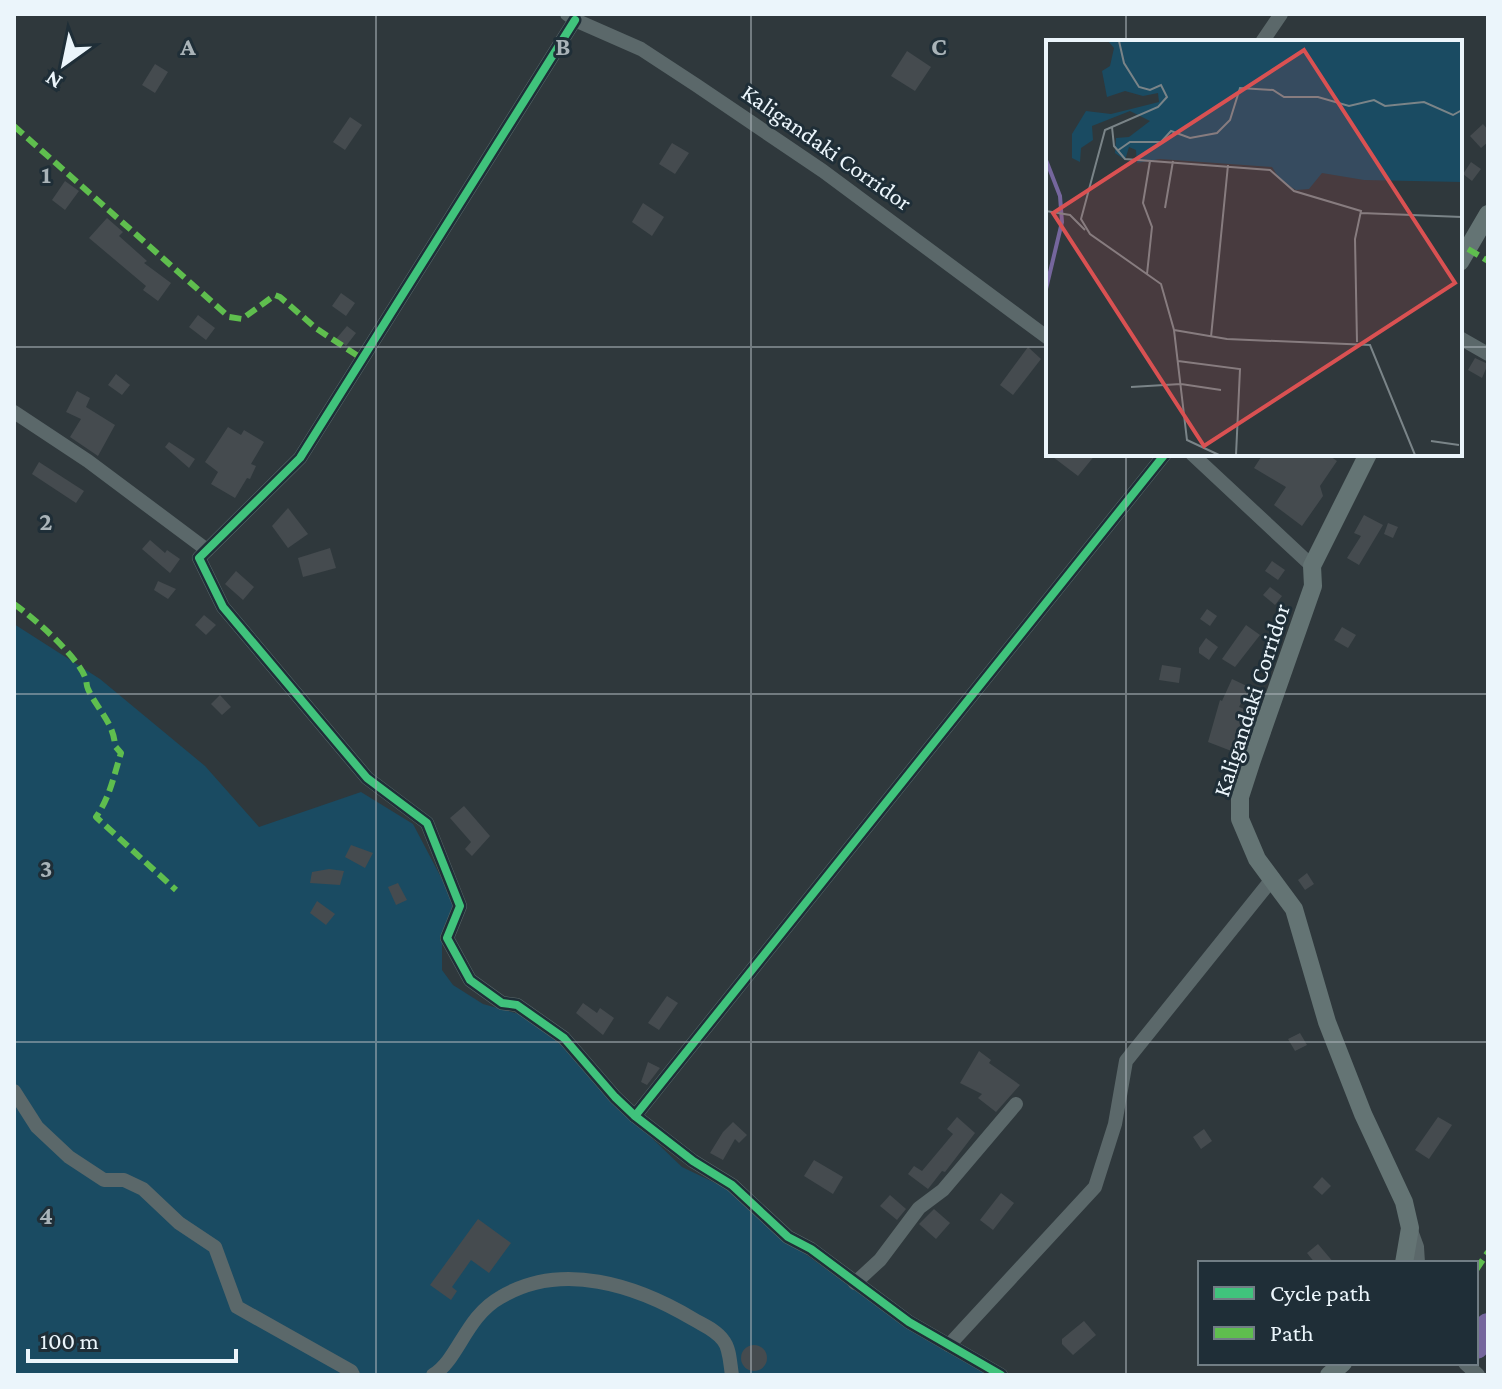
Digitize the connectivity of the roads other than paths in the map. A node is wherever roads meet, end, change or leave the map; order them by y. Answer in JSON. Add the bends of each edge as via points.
{"nodes":[{"id":1,"x":1281,"y":14,"type":"edge"},
{"id":2,"x":571,"y":17,"type":"edge"},
{"id":3,"x":1263,"y":40,"type":"edge"},
{"id":4,"x":1488,"y":214,"type":"edge"},
{"id":5,"x":1462,"y":259,"type":"edge"},
{"id":6,"x":1046,"y":337,"type":"edge"},
{"id":7,"x":1462,"y":339,"type":"edge"},
{"id":8,"x":1488,"y":354,"type":"edge"},
{"id":9,"x":14,"y":412,"type":"edge"},
{"id":10,"x":1163,"y":456,"type":"edge"},
{"id":11,"x":1194,"y":456,"type":"edge"},
{"id":12,"x":1367,"y":456,"type":"edge"},
{"id":13,"x":207,"y":550,"type":"junction"},
{"id":14,"x":1312,"y":566,"type":"junction"},
{"id":15,"x":1273,"y":878,"type":"junction"},
{"id":16,"x":14,"y":1091,"type":"edge"},
{"id":17,"x":1016,"y":1104,"type":"dead end"},
{"id":18,"x":635,"y":1116,"type":"junction"},
{"id":19,"x":1410,"y":1228,"type":"junction"},
{"id":20,"x":1404,"y":1261,"type":"edge"},
{"id":21,"x":1418,"y":1261,"type":"edge"},
{"id":22,"x":855,"y":1283,"type":"junction"},
{"id":23,"x":949,"y":1345,"type":"junction"},
{"id":24,"x":353,"y":1375,"type":"edge"},
{"id":25,"x":433,"y":1375,"type":"edge"},
{"id":26,"x":732,"y":1375,"type":"edge"},
{"id":27,"x":1001,"y":1375,"type":"edge"}],
"edges":[{"from":1,"to":3,"type":"street"},
{"from":2,"to":6,"type":"street","name":"Kaligandaki Corridor","via":[[641,49],[696,85],[823,171]]},
{"from":2,"to":13,"type":"street","via":[[300,458]]},
{"from":4,"to":5,"type":"main road"},
{"from":7,"to":8,"type":"street"},
{"from":9,"to":13,"type":"street"},
{"from":10,"to":18,"type":"street"},
{"from":11,"to":14,"type":"street"},
{"from":12,"to":14,"type":"main road","name":"Kaligandaki Corridor"},
{"from":13,"to":18,"type":"street","via":[[199,558],[223,607],[367,778],[427,823],[460,906],[447,938],[470,980],[564,1038]]},
{"from":14,"to":15,"type":"main road","name":"Kaligandaki Corridor","via":[[1313,586],[1240,797],[1245,838]]},
{"from":15,"to":19,"type":"main road","name":"Kaligandaki Corridor","via":[[1294,909],[1327,1022],[1404,1202]]},
{"from":15,"to":23,"type":"street","via":[[1126,1061],[1115,1124],[1095,1187]]},
{"from":16,"to":24,"type":"street","via":[[37,1127],[69,1157],[104,1180],[124,1180],[143,1189],[215,1247],[237,1307]]},
{"from":17,"to":22,"type":"street"},
{"from":18,"to":22,"type":"street"},
{"from":19,"to":20,"type":"main road","name":"Kaligandaki Corridor"},
{"from":19,"to":21,"type":"street"},
{"from":22,"to":23,"type":"street"},
{"from":23,"to":27,"type":"street"},
{"from":25,"to":26,"type":"street","via":[[483,1309],[525,1285],[556,1278],[632,1290],[671,1306],[726,1342]]}]}
